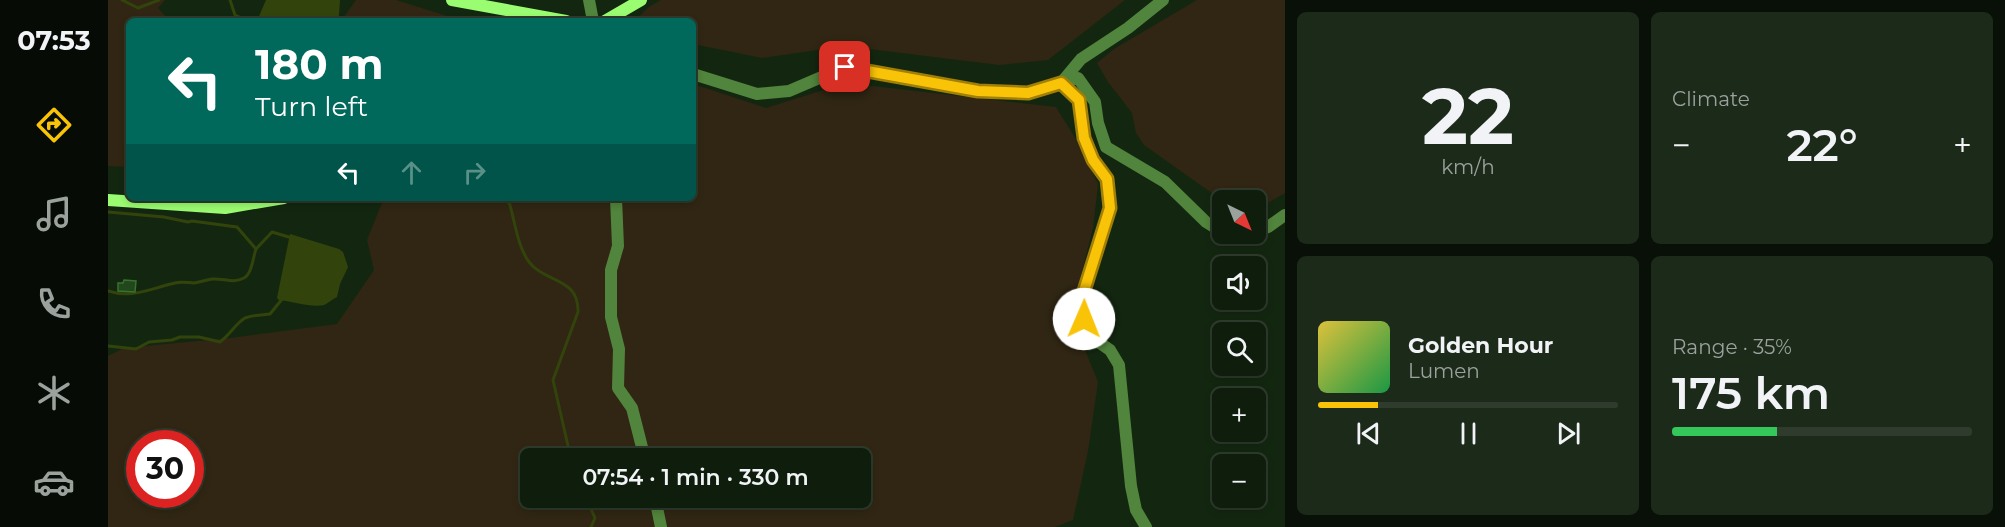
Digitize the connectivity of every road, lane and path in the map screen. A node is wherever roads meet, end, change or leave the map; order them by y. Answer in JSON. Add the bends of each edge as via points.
{"nodes":[{"id":1,"x":452,"y":0,"type":"edge"},
{"id":2,"x":589,"y":0,"type":"edge"},
{"id":3,"x":641,"y":0,"type":"edge"},
{"id":4,"x":1163,"y":0,"type":"edge"},
{"id":5,"x":550,"y":18,"type":"edge"},
{"id":6,"x":592,"y":18,"type":"edge"},
{"id":7,"x":610,"y":18,"type":"edge"},
{"id":8,"x":696,"y":75,"type":"edge"},
{"id":9,"x":1061,"y":83,"type":"junction"},
{"id":10,"x":108,"y":200,"type":"edge"},
{"id":11,"x":266,"y":201,"type":"edge"},
{"id":12,"x":616,"y":201,"type":"edge"},
{"id":13,"x":1285,"y":215,"type":"edge"},
{"id":14,"x":1212,"y":226,"type":"edge"},
{"id":15,"x":1266,"y":228,"type":"edge"},
{"id":16,"x":642,"y":448,"type":"edge"},
{"id":17,"x":657,"y":508,"type":"edge"},
{"id":18,"x":661,"y":527,"type":"edge"},
{"id":19,"x":1146,"y":527,"type":"edge"}],
"edges":[{"from":1,"to":5,"type":"street"},
{"from":2,"to":6,"type":"street"},
{"from":3,"to":7,"type":"street"},
{"from":4,"to":9,"type":"street","via":[[1081,59]]},
{"from":8,"to":9,"type":"street","via":[[757,94],[789,91],[845,67],[978,91],[1028,93]]},
{"from":9,"to":14,"type":"street","via":[[1078,78],[1095,102],[1106,147],[1165,182]]},
{"from":9,"to":19,"type":"street","via":[[1079,100],[1084,138],[1107,179],[1110,208],[1084,291],[1084,319],[1094,339],[1110,350],[1119,365],[1131,486],[1136,510]]},
{"from":10,"to":11,"type":"street","via":[[225,208]]},
{"from":12,"to":16,"type":"street","via":[[618,246],[611,270],[611,317],[619,349],[618,388],[632,408]]},
{"from":13,"to":15,"type":"street"},
{"from":17,"to":18,"type":"street"}]}
